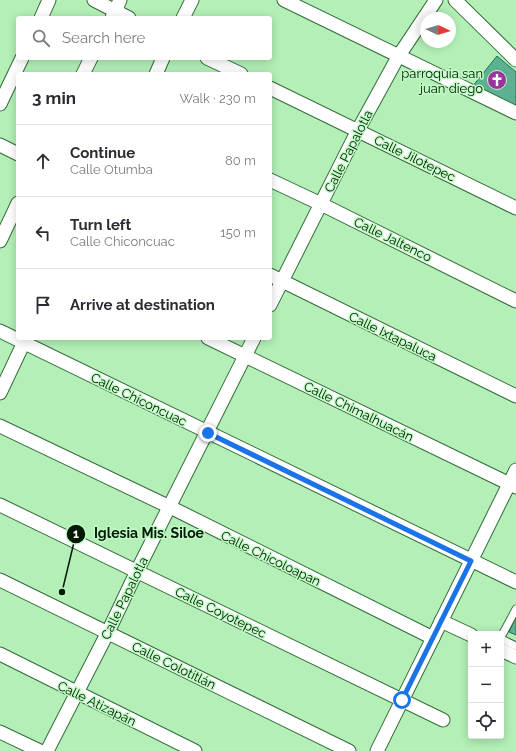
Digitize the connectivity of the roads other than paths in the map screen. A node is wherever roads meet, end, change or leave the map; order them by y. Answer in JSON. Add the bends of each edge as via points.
{"nodes":[{"id":1,"x":50,"y":0,"type":"edge"},
{"id":2,"x":94,"y":0,"type":"edge"},
{"id":3,"x":192,"y":0,"type":"edge"},
{"id":4,"x":284,"y":0,"type":"edge"},
{"id":5,"x":455,"y":0,"type":"edge"},
{"id":6,"x":437,"y":1,"type":"edge"},
{"id":7,"x":116,"y":10,"type":"edge"},
{"id":8,"x":42,"y":16,"type":"edge"},
{"id":9,"x":126,"y":16,"type":"edge"},
{"id":10,"x":184,"y":16,"type":"edge"},
{"id":11,"x":398,"y":56,"type":"junction"},
{"id":12,"x":21,"y":60,"type":"edge"},
{"id":13,"x":90,"y":60,"type":"edge"},
{"id":14,"x":162,"y":60,"type":"edge"},
{"id":15,"x":212,"y":60,"type":"edge"},
{"id":16,"x":516,"y":60,"type":"edge"},
{"id":17,"x":84,"y":72,"type":"edge"},
{"id":18,"x":157,"y":72,"type":"edge"},
{"id":19,"x":237,"y":72,"type":"edge"},
{"id":20,"x":272,"y":89,"type":"edge"},
{"id":21,"x":0,"y":104,"type":"edge"},
{"id":22,"x":516,"y":114,"type":"edge"},
{"id":23,"x":358,"y":130,"type":"junction"},
{"id":24,"x":0,"y":145,"type":"edge"},
{"id":25,"x":16,"y":153,"type":"edge"},
{"id":26,"x":272,"y":181,"type":"edge"},
{"id":27,"x":321,"y":204,"type":"junction"},
{"id":28,"x":16,"y":207,"type":"edge"},
{"id":29,"x":516,"y":208,"type":"edge"},
{"id":30,"x":0,"y":241,"type":"edge"},
{"id":31,"x":272,"y":276,"type":"edge"},
{"id":32,"x":282,"y":280,"type":"junction"},
{"id":33,"x":272,"y":301,"type":"edge"},
{"id":34,"x":516,"y":301,"type":"edge"},
{"id":35,"x":0,"y":331,"type":"edge"},
{"id":36,"x":16,"y":337,"type":"edge"},
{"id":37,"x":24,"y":340,"type":"edge"},
{"id":38,"x":212,"y":340,"type":"edge"},
{"id":39,"x":253,"y":340,"type":"edge"},
{"id":40,"x":245,"y":356,"type":"junction"},
{"id":41,"x":0,"y":393,"type":"edge"},
{"id":42,"x":516,"y":396,"type":"edge"},
{"id":43,"x":0,"y":426,"type":"edge"},
{"id":44,"x":208,"y":433,"type":"junction"},
{"id":45,"x":516,"y":470,"type":"edge"},
{"id":46,"x":512,"y":486,"type":"edge"},
{"id":47,"x":0,"y":505,"type":"edge"},
{"id":48,"x":170,"y":507,"type":"junction"},
{"id":49,"x":471,"y":561,"type":"junction"},
{"id":50,"x":137,"y":571,"type":"junction"},
{"id":51,"x":0,"y":580,"type":"edge"},
{"id":52,"x":516,"y":582,"type":"edge"},
{"id":53,"x":516,"y":609,"type":"edge"},
{"id":54,"x":441,"y":621,"type":"junction"},
{"id":55,"x":108,"y":632,"type":"junction"},
{"id":56,"x":504,"y":632,"type":"edge"},
{"id":57,"x":468,"y":634,"type":"edge"},
{"id":58,"x":433,"y":638,"type":"junction"},
{"id":59,"x":504,"y":640,"type":"edge"},
{"id":60,"x":516,"y":646,"type":"edge"},
{"id":61,"x":504,"y":651,"type":"edge"},
{"id":62,"x":0,"y":654,"type":"edge"},
{"id":63,"x":516,"y":657,"type":"edge"},
{"id":64,"x":77,"y":693,"type":"junction"},
{"id":65,"x":402,"y":700,"type":"junction"},
{"id":66,"x":443,"y":720,"type":"dead end"},
{"id":67,"x":0,"y":732,"type":"edge"},
{"id":68,"x":40,"y":751,"type":"edge"},
{"id":69,"x":47,"y":751,"type":"edge"},
{"id":70,"x":195,"y":751,"type":"edge"},
{"id":71,"x":349,"y":751,"type":"edge"},
{"id":72,"x":377,"y":751,"type":"edge"}],
"edges":[{"from":1,"to":8,"type":"street"},
{"from":2,"to":7,"type":"street"},
{"from":3,"to":10,"type":"street"},
{"from":4,"to":11,"type":"street"},
{"from":5,"to":16,"type":"street"},
{"from":6,"to":11,"type":"street","name":"Calle Papalotla"},
{"from":7,"to":9,"type":"street"},
{"from":11,"to":22,"type":"street"},
{"from":11,"to":23,"type":"street","name":"Calle Papalotla"},
{"from":12,"to":21,"type":"street"},
{"from":13,"to":17,"type":"street"},
{"from":14,"to":18,"type":"street"},
{"from":15,"to":19,"type":"street"},
{"from":20,"to":23,"type":"street","name":"Calle Jilotepec"},
{"from":23,"to":27,"type":"street","name":"Calle Papalotla"},
{"from":23,"to":29,"type":"street","name":"Calle Jilotepec"},
{"from":24,"to":25,"type":"street"},
{"from":26,"to":27,"type":"street","name":"Calle Jaltenco"},
{"from":27,"to":32,"type":"street","name":"Calle Papalotla"},
{"from":27,"to":34,"type":"street","name":"Calle Jaltenco"},
{"from":28,"to":30,"type":"street"},
{"from":31,"to":32,"type":"street","name":"Calle Ixtapaluca"},
{"from":32,"to":33,"type":"street","name":"Calle Papalotla"},
{"from":32,"to":42,"type":"street","name":"Calle Ixtapaluca"},
{"from":35,"to":36,"type":"street","name":"Calle Chiconcuac"},
{"from":37,"to":41,"type":"street"},
{"from":37,"to":44,"type":"street","name":"Calle Chiconcuac"},
{"from":38,"to":40,"type":"street","name":"Calle Chimalhuacán"},
{"from":39,"to":40,"type":"street","name":"Calle Papalotla"},
{"from":40,"to":44,"type":"street","name":"Calle Papalotla"},
{"from":40,"to":46,"type":"street","name":"Calle Chimalhuacán"},
{"from":43,"to":48,"type":"street","name":"Calle Chicoloapan"},
{"from":44,"to":48,"type":"street","name":"Calle Papalotla"},
{"from":44,"to":49,"type":"street","name":"Calle Chiconcuac"},
{"from":45,"to":46,"type":"street"},
{"from":46,"to":49,"type":"street"},
{"from":47,"to":50,"type":"street","name":"Calle Coyotepec"},
{"from":48,"to":50,"type":"street","name":"Calle Papalotla"},
{"from":48,"to":58,"type":"street","name":"Calle Chicoloapan"},
{"from":49,"to":52,"type":"street","name":"Calle Chiconcuac"},
{"from":49,"to":54,"type":"street"},
{"from":50,"to":55,"type":"street","name":"Calle Papalotla"},
{"from":50,"to":65,"type":"street","name":"Calle Coyotepec"},
{"from":51,"to":55,"type":"street","name":"Calle Colotitlán"},
{"from":53,"to":56,"type":"lane"},
{"from":54,"to":57,"type":"street"},
{"from":54,"to":58,"type":"street"},
{"from":55,"to":64,"type":"street","name":"Calle Papalotla"},
{"from":55,"to":71,"type":"street","name":"Calle Colotitlán"},
{"from":58,"to":65,"type":"street"},
{"from":59,"to":60,"type":"lane"},
{"from":61,"to":63,"type":"street"},
{"from":62,"to":64,"type":"street","name":"Calle Atizapán"},
{"from":64,"to":69,"type":"street","name":"Calle Papalotla"},
{"from":64,"to":70,"type":"street","name":"Calle Atizapán"},
{"from":65,"to":66,"type":"street","name":"Calle Coyotepec"},
{"from":65,"to":72,"type":"street"},
{"from":67,"to":68,"type":"street"}]}
